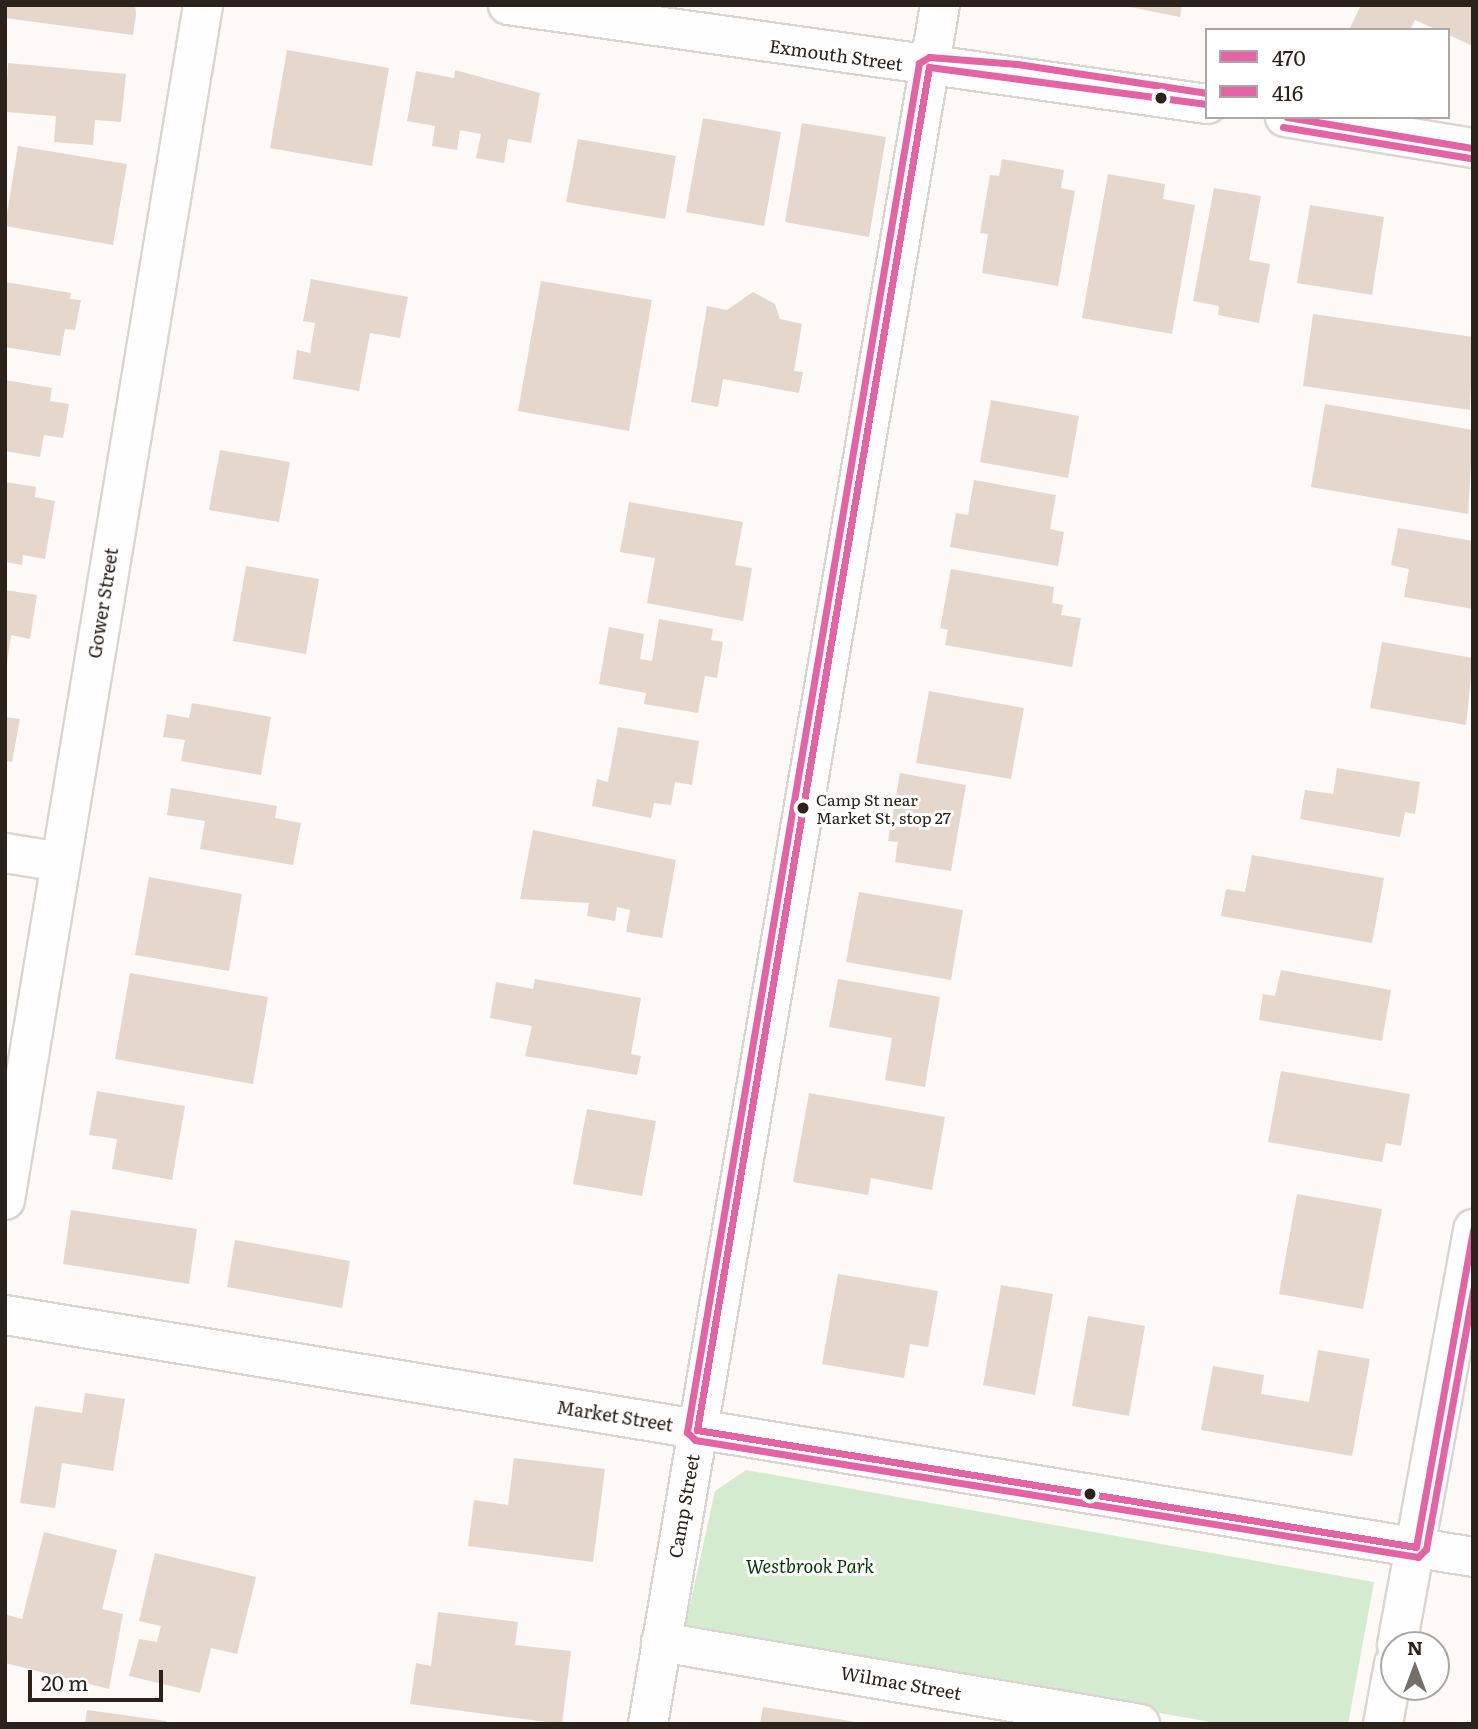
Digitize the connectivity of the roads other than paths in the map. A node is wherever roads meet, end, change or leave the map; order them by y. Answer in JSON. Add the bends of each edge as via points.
{"nodes":[{"id":1,"x":508,"y":5,"type":"edge"},
{"id":2,"x":940,"y":5,"type":"edge"},
{"id":3,"x":202,"y":6,"type":"edge"},
{"id":4,"x":929,"y":67,"type":"junction"},
{"id":5,"x":1205,"y":104,"type":"edge"},
{"id":6,"x":1297,"y":119,"type":"edge"},
{"id":7,"x":1473,"y":148,"type":"edge"},
{"id":8,"x":5,"y":853,"type":"edge"},
{"id":9,"x":61,"y":862,"type":"junction"},
{"id":10,"x":5,"y":1200,"type":"edge"},
{"id":11,"x":1473,"y":1229,"type":"edge"},
{"id":12,"x":5,"y":1315,"type":"edge"},
{"id":13,"x":697,"y":1430,"type":"junction"},
{"id":14,"x":1416,"y":1547,"type":"junction"},
{"id":15,"x":1473,"y":1557,"type":"edge"},
{"id":16,"x":1401,"y":1631,"type":"edge"},
{"id":17,"x":661,"y":1642,"type":"junction"},
{"id":18,"x":1387,"y":1701,"type":"edge"},
{"id":19,"x":648,"y":1724,"type":"edge"},
{"id":20,"x":1140,"y":1724,"type":"edge"},
{"id":21,"x":1383,"y":1724,"type":"edge"}],
"edges":[{"from":1,"to":4,"type":"street","name":"Exmouth Street"},
{"from":2,"to":4,"type":"street","name":"Camp Street"},
{"from":3,"to":9,"type":"street","name":"Gower Street"},
{"from":4,"to":5,"type":"street","name":"Exmouth Street","via":[[1016,74]]},
{"from":4,"to":13,"type":"street","name":"Camp Street"},
{"from":6,"to":7,"type":"street"},
{"from":8,"to":9,"type":"street"},
{"from":9,"to":10,"type":"street","name":"Gower Street"},
{"from":11,"to":14,"type":"street"},
{"from":12,"to":13,"type":"street","name":"Market Street"},
{"from":13,"to":14,"type":"street","name":"Market Street"},
{"from":13,"to":17,"type":"street","name":"Camp Street"},
{"from":14,"to":15,"type":"street","name":"Market Street"},
{"from":14,"to":16,"type":"street"},
{"from":17,"to":19,"type":"street","name":"Camp Street"},
{"from":17,"to":20,"type":"street","name":"Wilmac Street"},
{"from":18,"to":21,"type":"street"}]}
